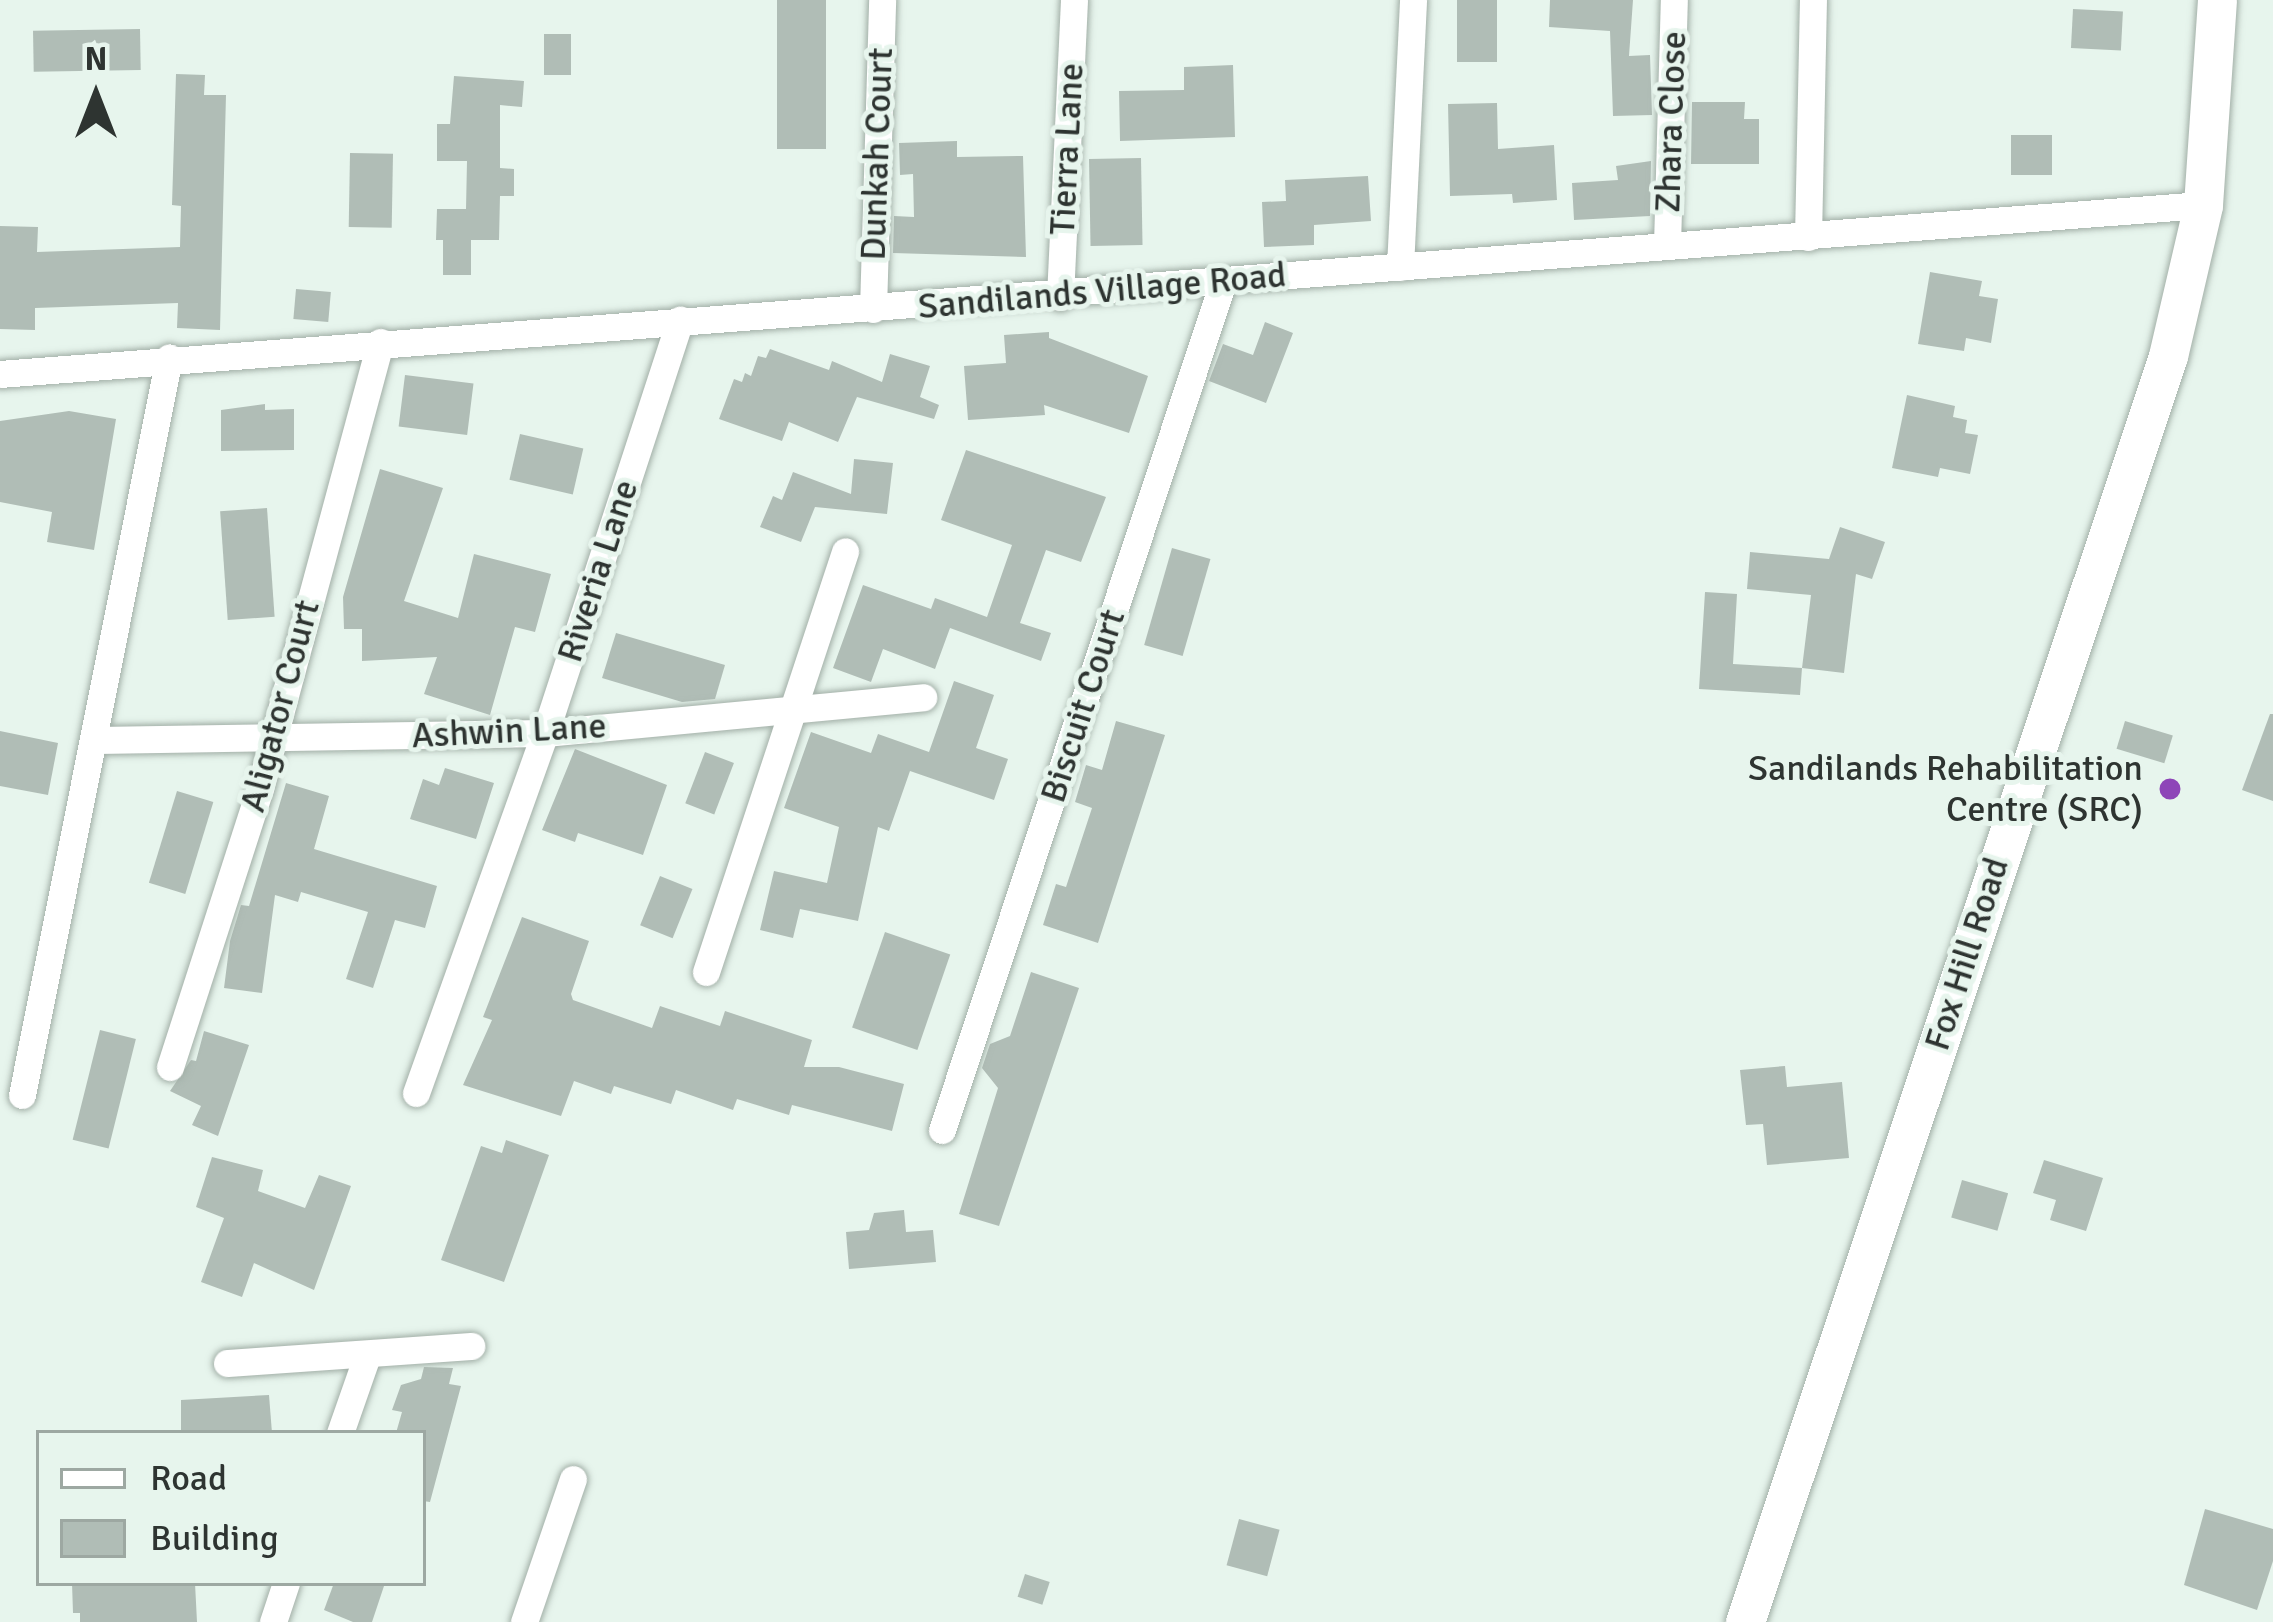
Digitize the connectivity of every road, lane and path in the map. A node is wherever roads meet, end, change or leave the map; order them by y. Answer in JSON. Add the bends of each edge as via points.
{"nodes":[{"id":1,"x":882,"y":0,"type":"edge"},
{"id":2,"x":1074,"y":0,"type":"edge"},
{"id":3,"x":1413,"y":0,"type":"edge"},
{"id":4,"x":1675,"y":0,"type":"edge"},
{"id":5,"x":1813,"y":0,"type":"edge"},
{"id":6,"x":2217,"y":0,"type":"edge"},
{"id":7,"x":2203,"y":205,"type":"junction"},
{"id":8,"x":1808,"y":237,"type":"junction"},
{"id":9,"x":1667,"y":245,"type":"junction"},
{"id":10,"x":1400,"y":267,"type":"junction"},
{"id":11,"x":1223,"y":282,"type":"junction"},
{"id":12,"x":1060,"y":297,"type":"junction"},
{"id":13,"x":873,"y":309,"type":"junction"},
{"id":14,"x":680,"y":319,"type":"junction"},
{"id":15,"x":380,"y":342,"type":"junction"},
{"id":16,"x":169,"y":357,"type":"junction"},
{"id":17,"x":0,"y":374,"type":"edge"},
{"id":18,"x":845,"y":551,"type":"dead end"},
{"id":19,"x":923,"y":697,"type":"dead end"},
{"id":20,"x":794,"y":709,"type":"junction"},
{"id":21,"x":545,"y":733,"type":"junction"},
{"id":22,"x":94,"y":740,"type":"junction"},
{"id":23,"x":270,"y":740,"type":"junction"},
{"id":24,"x":706,"y":972,"type":"dead end"},
{"id":25,"x":170,"y":1067,"type":"dead end"},
{"id":26,"x":416,"y":1093,"type":"dead end"},
{"id":27,"x":22,"y":1095,"type":"dead end"},
{"id":28,"x":942,"y":1130,"type":"dead end"},
{"id":29,"x":471,"y":1346,"type":"dead end"},
{"id":30,"x":367,"y":1357,"type":"junction"},
{"id":31,"x":227,"y":1364,"type":"dead end"},
{"id":32,"x":341,"y":1430,"type":"edge"},
{"id":33,"x":573,"y":1479,"type":"dead end"},
{"id":34,"x":285,"y":1586,"type":"edge"},
{"id":35,"x":273,"y":1622,"type":"edge"},
{"id":36,"x":524,"y":1622,"type":"edge"},
{"id":37,"x":1745,"y":1622,"type":"edge"}],
"edges":[{"from":1,"to":13,"type":"street","name":"Dunkah Court"},
{"from":2,"to":12,"type":"street","name":"Tierra Lane"},
{"from":3,"to":10,"type":"street"},
{"from":4,"to":9,"type":"street","name":"Zhara Close"},
{"from":5,"to":8,"type":"street"},
{"from":6,"to":7,"type":"main road","name":"Fox Hill Road"},
{"from":7,"to":8,"type":"street","name":"Sandilands Village Road"},
{"from":7,"to":37,"type":"main road","name":"Fox Hill Road","via":[[2168,356]]},
{"from":8,"to":9,"type":"street","name":"Sandilands Village Road"},
{"from":9,"to":10,"type":"street","name":"Sandilands Village Road"},
{"from":10,"to":11,"type":"street","name":"Sandilands Village Road"},
{"from":11,"to":12,"type":"street","name":"Sandilands Village Road"},
{"from":11,"to":28,"type":"street","name":"Biscuit Court"},
{"from":12,"to":13,"type":"street","name":"Sandilands Village Road"},
{"from":13,"to":14,"type":"street","name":"Sandilands Village Road"},
{"from":14,"to":15,"type":"street","name":"Sandilands Village Road"},
{"from":14,"to":21,"type":"street","name":"Riveria Lane"},
{"from":15,"to":16,"type":"street","name":"Sandilands Village Road"},
{"from":15,"to":23,"type":"street","name":"Aligator Court"},
{"from":16,"to":17,"type":"street","name":"Sandilands Village Road"},
{"from":16,"to":22,"type":"street"},
{"from":18,"to":20,"type":"street"},
{"from":19,"to":20,"type":"street","name":"Ashwin Lane"},
{"from":20,"to":21,"type":"street","name":"Ashwin Lane"},
{"from":20,"to":24,"type":"street"},
{"from":21,"to":23,"type":"street","name":"Ashwin Lane"},
{"from":21,"to":26,"type":"street","name":"Riveria Lane"},
{"from":22,"to":23,"type":"street","name":"Ashwin Lane"},
{"from":22,"to":27,"type":"street"},
{"from":23,"to":25,"type":"street","name":"Aligator Court"},
{"from":29,"to":30,"type":"street"},
{"from":30,"to":31,"type":"street"},
{"from":30,"to":32,"type":"street"},
{"from":33,"to":36,"type":"street"},
{"from":34,"to":35,"type":"street"}]}
